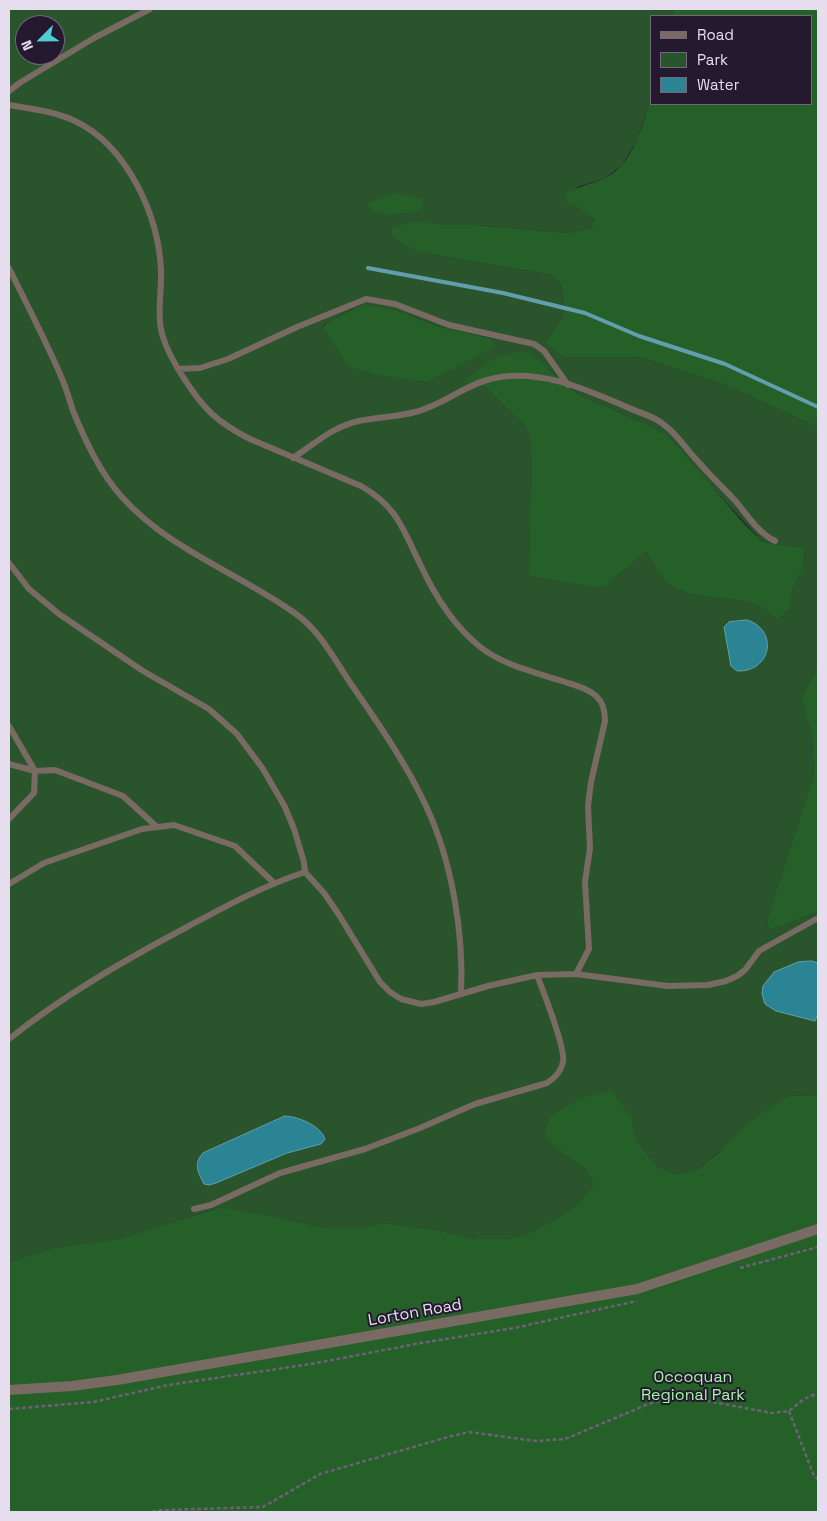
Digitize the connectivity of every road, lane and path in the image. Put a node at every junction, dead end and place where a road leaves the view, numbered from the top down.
1 (150, 9) edge
2 (9, 91) edge
3 (9, 105) edge
4 (9, 268) edge
5 (178, 369) junction
6 (568, 385) junction
7 (294, 458) junction
8 (775, 541) dead end
9 (9, 563) edge
10 (9, 726) edge
11 (9, 764) edge
12 (34, 771) junction
13 (9, 819) edge
14 (157, 827) junction
15 (305, 872) junction
16 (274, 883) junction
17 (9, 884) edge
18 (818, 918) edge
19 (576, 974) junction
20 (537, 975) junction
21 (461, 994) junction
22 (9, 1039) edge
23 (194, 1209) dead end
24 (818, 1229) edge
25 (9, 1390) edge
26 (818, 1393) edge
27 (789, 1411) junction
28 (818, 1479) edge
29 (152, 1512) edge

1 - 2 lane
3 - 5 lane
4 - 21 lane
5 - 6 lane
5 - 7 lane
6 - 7 lane
6 - 8 lane
7 - 19 lane
9 - 15 lane
10 - 12 lane
11 - 12 lane
12 - 13 lane
12 - 14 lane
14 - 16 lane
14 - 17 lane
15 - 16 lane
15 - 21 lane
16 - 22 lane
18 - 19 lane
19 - 20 lane
20 - 21 lane
20 - 23 lane
24 - 25 street, Lorton Road
26 - 27 path
27 - 28 path
27 - 29 path

